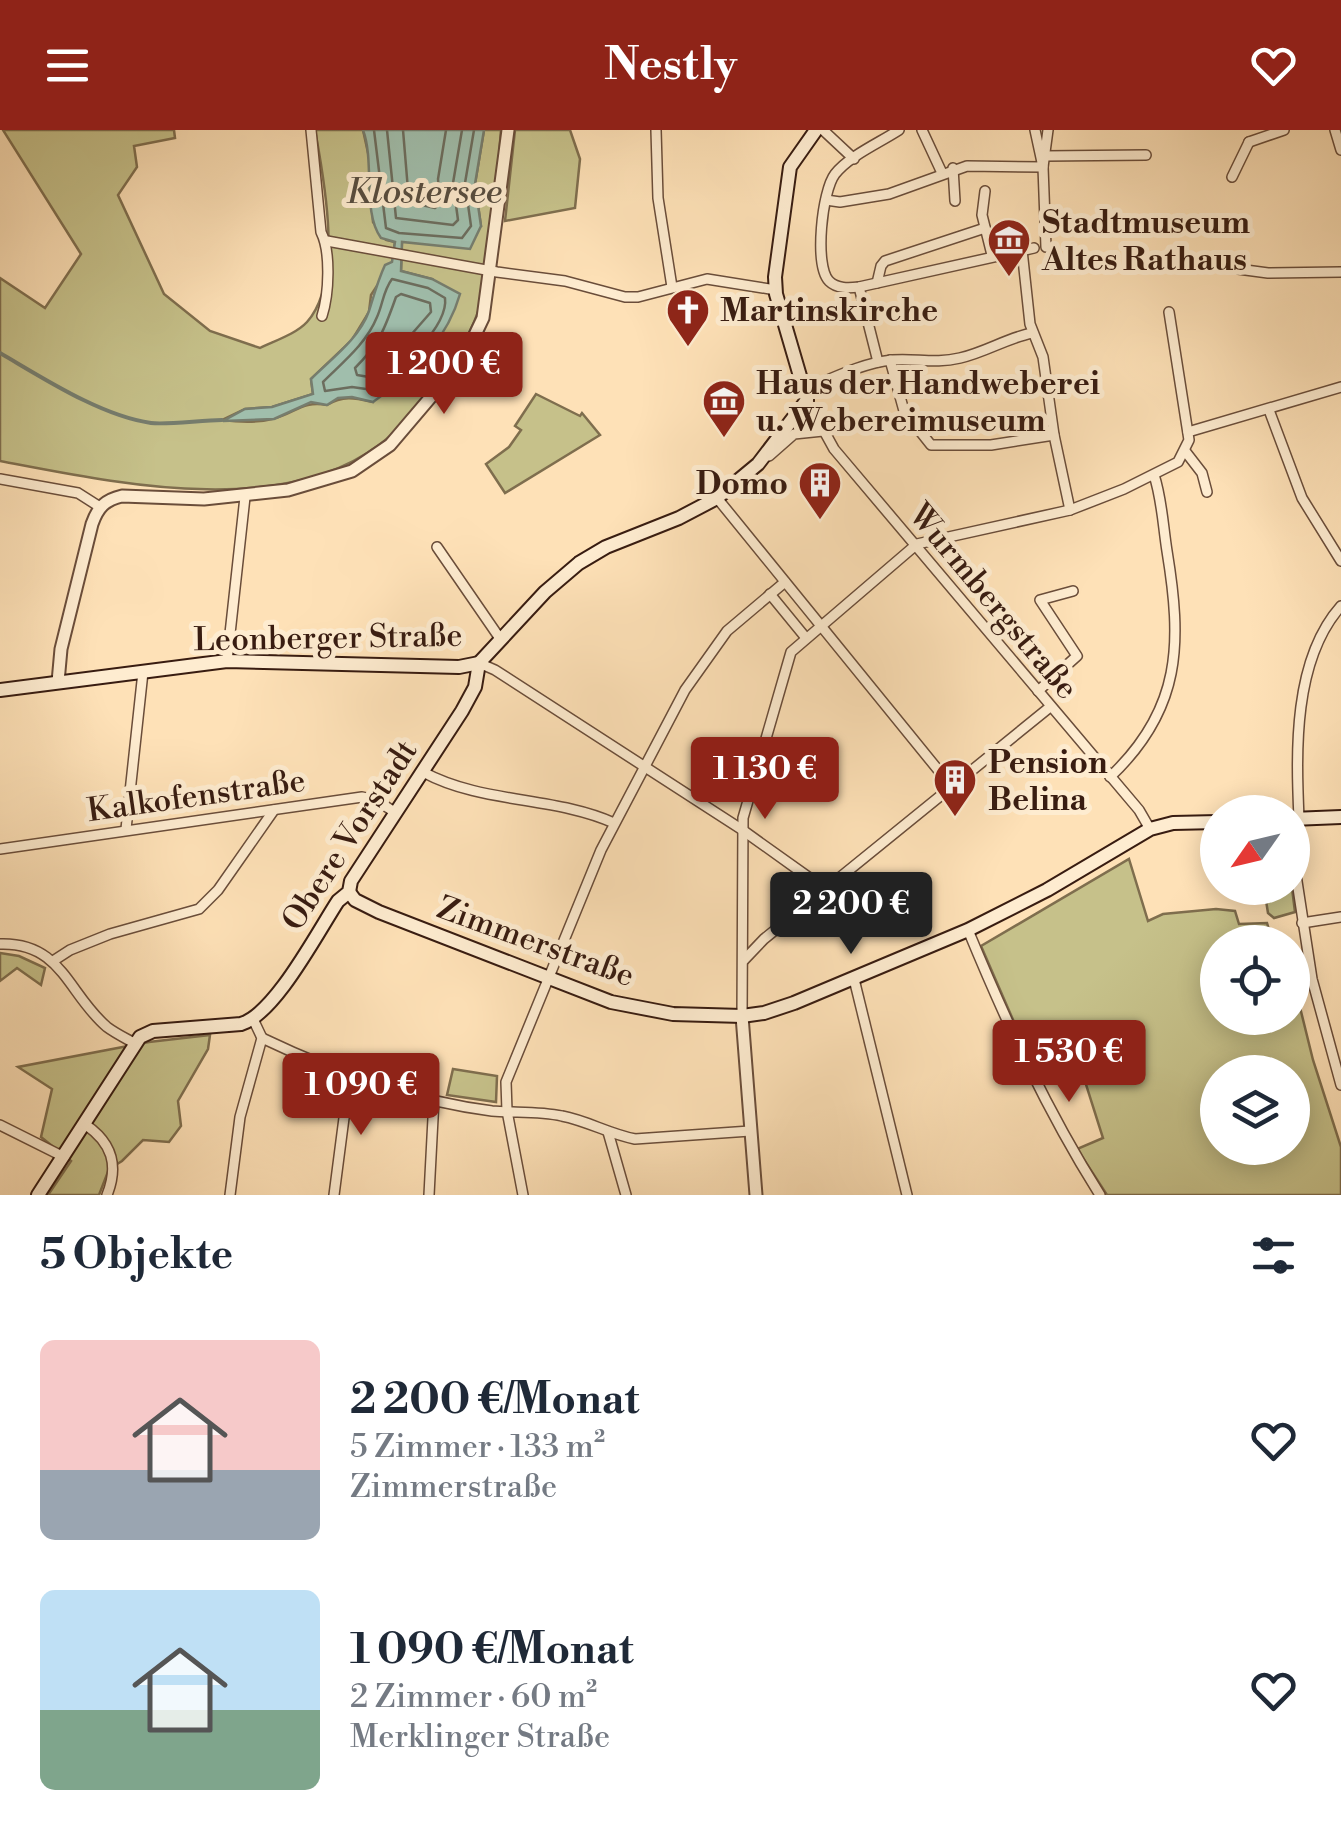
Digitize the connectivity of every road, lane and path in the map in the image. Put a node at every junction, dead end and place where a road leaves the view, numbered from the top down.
1 (311, 130) edge
2 (508, 130) edge
3 (656, 130) edge
4 (819, 130) edge
5 (899, 130) edge
6 (922, 130) edge
7 (1034, 130) edge
8 (1048, 130) edge
9 (1284, 130) edge
10 (1335, 130) edge
11 (1341, 150) edge
12 (1146, 155) dead end
13 (854, 160) junction
14 (1044, 162) junction
15 (953, 168) junction
16 (942, 173) junction
17 (1232, 177) dead end
18 (985, 190) dead end
19 (826, 200) junction
20 (955, 201) dead end
21 (985, 228) junction
22 (326, 241) junction
23 (1046, 247) dead end
24 (1034, 248) dead end
25 (1022, 250) junction
26 (992, 256) junction
27 (1238, 268) dead end
28 (491, 272) junction
29 (1341, 273) edge
30 (877, 283) junction
31 (672, 287) junction
32 (859, 287) junction
33 (776, 290) junction
34 (1170, 312) dead end
35 (322, 316) dead end
36 (1032, 332) junction
37 (890, 360) junction
38 (878, 362) junction
39 (1341, 387) edge
40 (806, 395) junction
41 (1268, 410) junction
42 (822, 431) junction
43 (1188, 432) junction
44 (1054, 435) junction
45 (1185, 451) junction
46 (758, 464) junction
47 (1154, 475) junction
48 (0, 479) edge
49 (1207, 492) dead end
50 (245, 497) junction
51 (717, 498) junction
52 (100, 506) junction
53 (1070, 510) junction
54 (917, 544) junction
55 (437, 548) dead end
56 (1341, 560) edge
57 (786, 582) junction
58 (1073, 591) dead end
59 (770, 594) junction
60 (1341, 606) edge
61 (822, 624) junction
62 (806, 638) junction
63 (501, 640) junction
64 (227, 660) junction
65 (479, 663) junction
66 (143, 672) junction
67 (58, 682) junction
68 (0, 690) edge
69 (1038, 691) junction
70 (1050, 707) junction
71 (642, 766) junction
72 (424, 772) junction
73 (1110, 777) junction
74 (952, 786) junction
75 (1297, 795) edge
76 (274, 810) junction
77 (396, 813) junction
78 (1341, 816) edge
79 (1310, 818) edge
80 (1200, 822) edge
81 (614, 823) junction
82 (126, 829) junction
83 (741, 829) junction
84 (1150, 829) junction
85 (0, 849) edge
86 (349, 892) junction
87 (821, 892) junction
88 (1300, 905) edge
89 (1341, 917) edge
90 (1302, 923) junction
91 (968, 930) junction
92 (0, 944) edge
93 (744, 960) junction
94 (53, 961) junction
95 (547, 978) junction
96 (854, 979) junction
97 (742, 1016) junction
98 (253, 1018) junction
99 (1341, 1029) edge
100 (1327, 1032) junction
101 (262, 1038) junction
102 (134, 1043) junction
103 (355, 1076) junction
104 (1341, 1084) edge
105 (434, 1099) junction
106 (507, 1111) junction
107 (0, 1125) edge
108 (86, 1125) junction
109 (750, 1131) junction
110 (608, 1132) junction
111 (64, 1158) junction
112 (38, 1195) edge
113 (107, 1195) edge
114 (230, 1195) edge
115 (334, 1195) edge
116 (429, 1195) edge
117 (523, 1195) edge
118 (626, 1195) edge
119 (756, 1195) edge
120 (907, 1195) edge
121 (1100, 1195) edge

1 - 22 street
2 - 28 street
3 - 31 street
4 - 13 street
4 - 33 main road
5 - 13 street
6 - 16 street
7 - 14 street
8 - 14 street
9 - 17 street
10 - 11 street
12 - 14 street
13 - 19 street
14 - 15 street
14 - 23 street
15 - 16 street
15 - 20 street
16 - 19 street
18 - 21 street
19 - 32 street
21 - 26 street
21 - 30 street
22 - 28 street
22 - 35 street
24 - 25 street
25 - 26 street
25 - 36 street
26 - 30 street
27 - 29 street
28 - 31 street
28 - 50 street
30 - 32 street
31 - 33 street
32 - 38 street
33 - 40 main road
34 - 43 street
36 - 37 street
36 - 44 street
37 - 38 street
37 - 44 street
38 - 40 street
39 - 41 street
40 - 42 street, Wurmbergstraße
40 - 46 main road, Obere Vorstadt
41 - 43 street
41 - 56 street
42 - 46 street
42 - 54 street, Wurmbergstraße
43 - 45 street
44 - 53 street
45 - 47 street
45 - 49 street
46 - 51 main road, Obere Vorstadt
47 - 53 street
47 - 73 street
48 - 52 street
50 - 52 street
50 - 64 street
51 - 57 street
51 - 63 main road, Obere Vorstadt
52 - 67 street
53 - 54 street
54 - 61 street
54 - 69 street, Wurmbergstraße
55 - 63 street
57 - 59 street
57 - 61 street
58 - 69 street
59 - 62 street
59 - 71 street
60 - 75 street
61 - 62 street
61 - 74 street
62 - 83 street
63 - 65 main road, Obere Vorstadt
64 - 65 main road, Leonberger Straße
64 - 66 main road, Leonberger Straße
65 - 71 street
65 - 72 main road, Obere Vorstadt
66 - 67 main road, Leonberger Straße
66 - 82 street
67 - 68 main road, Leonberger Straße
69 - 70 street, Wurmbergstraße
70 - 73 street, Wurmbergstraße
70 - 74 street
71 - 81 street
71 - 83 street
72 - 77 main road, Obere Vorstadt
72 - 81 street
73 - 84 street, Wurmbergstraße
74 - 87 street
76 - 77 street, Kalkofenstraße
76 - 82 street, Kalkofenstraße
76 - 94 street
77 - 86 main road, Obere Vorstadt
78 - 79 main road
80 - 84 main road
81 - 95 street
82 - 85 street, Kalkofenstraße
83 - 87 street
83 - 93 street
84 - 91 main road, Zimmerstraße
86 - 95 main road, Zimmerstraße
86 - 98 main road, Obere Vorstadt
87 - 93 street
88 - 90 street
89 - 90 street
90 - 100 street
91 - 96 main road, Zimmerstraße
91 - 121 street
92 - 94 street
93 - 97 street
94 - 102 street
95 - 97 main road, Zimmerstraße
95 - 106 street
96 - 97 main road, Zimmerstraße
96 - 120 street
97 - 109 street
98 - 101 street
98 - 102 main road
99 - 100 street
100 - 104 street
101 - 103 street
101 - 114 street
102 - 108 main road
103 - 105 street
103 - 115 street
105 - 106 street
105 - 116 street
106 - 110 street
106 - 117 street
107 - 111 street
108 - 111 main road
108 - 113 street
109 - 110 street
109 - 119 street
110 - 118 street
111 - 112 main road

